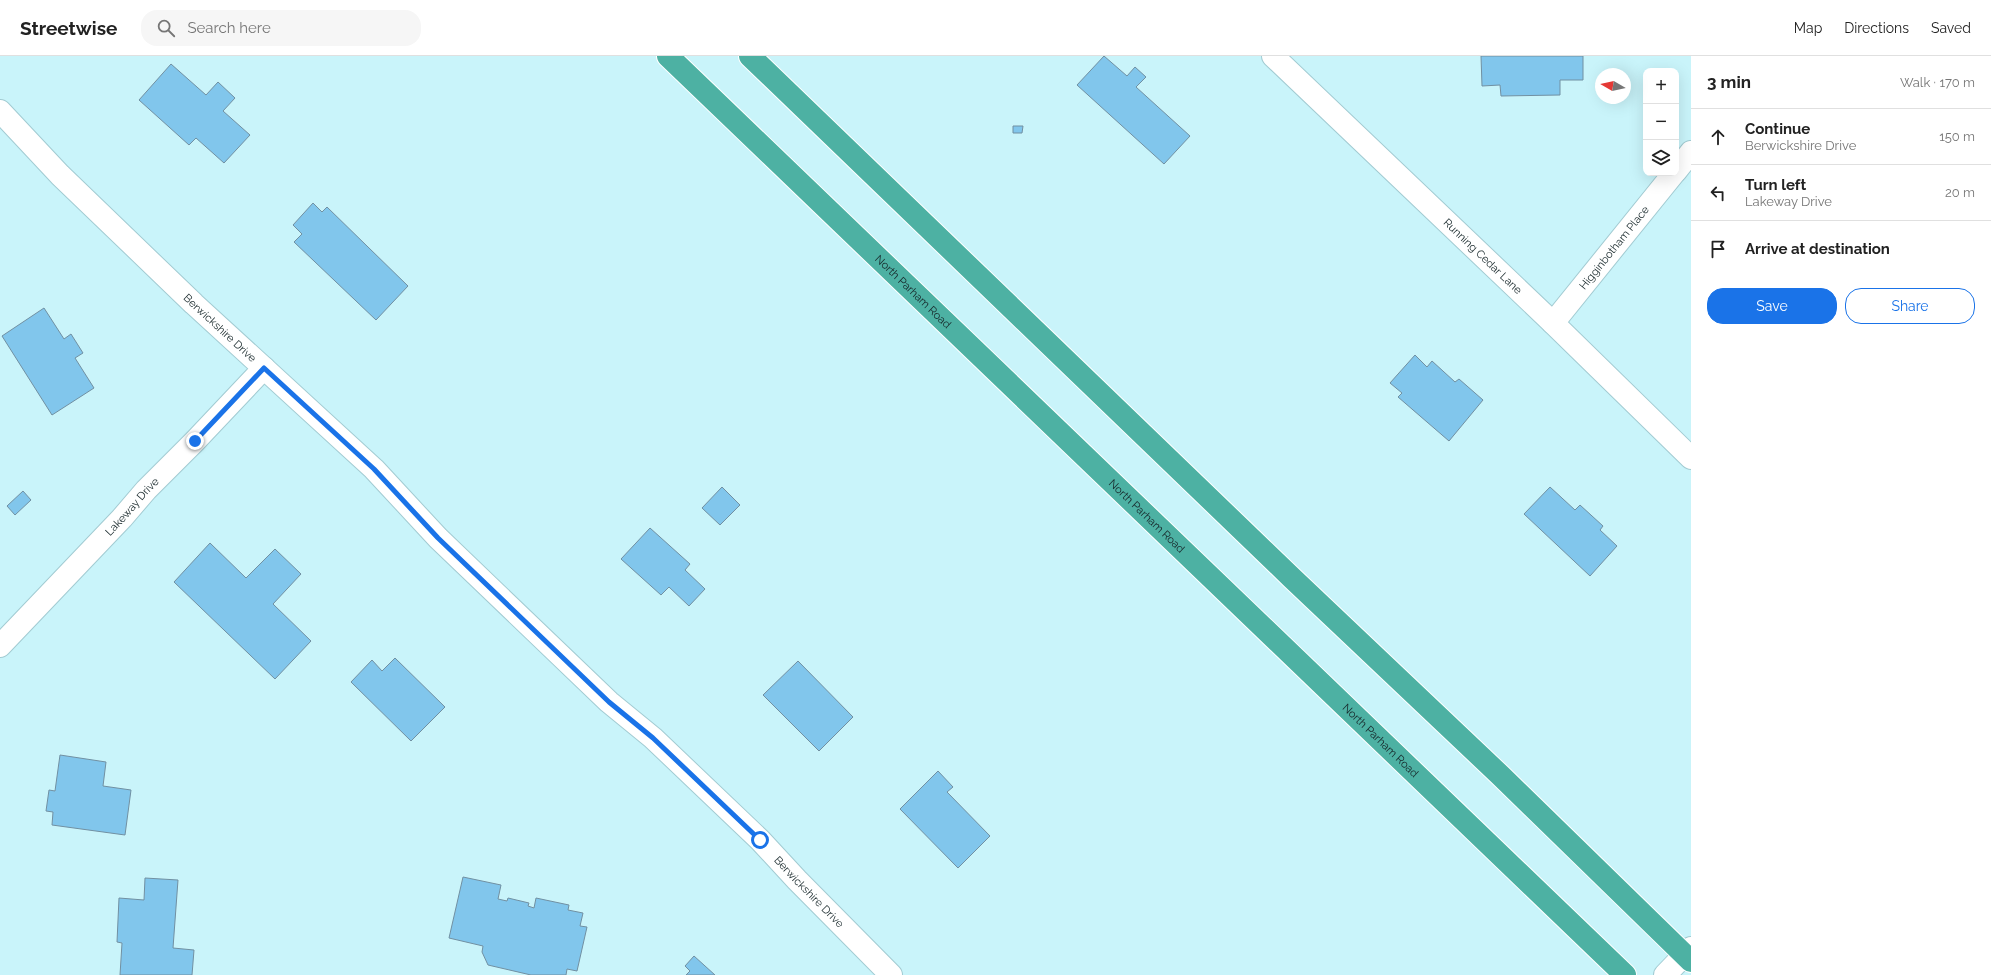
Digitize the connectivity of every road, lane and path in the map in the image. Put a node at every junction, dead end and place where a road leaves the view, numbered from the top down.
1 (668, 56) edge
2 (750, 56) edge
3 (1273, 56) edge
4 (0, 112) edge
5 (1691, 152) edge
6 (1679, 167) edge
7 (1672, 176) edge
8 (1553, 323) junction
9 (264, 368) junction
10 (1691, 458) edge
11 (0, 646) edge
12 (1689, 954) edge
13 (891, 975) edge
14 (1625, 975) edge
15 (1665, 975) edge

1 - 14 highway, North Parham Road
2 - 12 highway
3 - 8 street, Running Cedar Lane
4 - 9 street, Berwickshire Drive
5 - 6 street, Higginbotham Place
7 - 8 street, Higginbotham Place
8 - 10 street, Running Cedar Lane
9 - 11 street, Lakeway Drive
9 - 13 street, Berwickshire Drive
12 - 15 street

